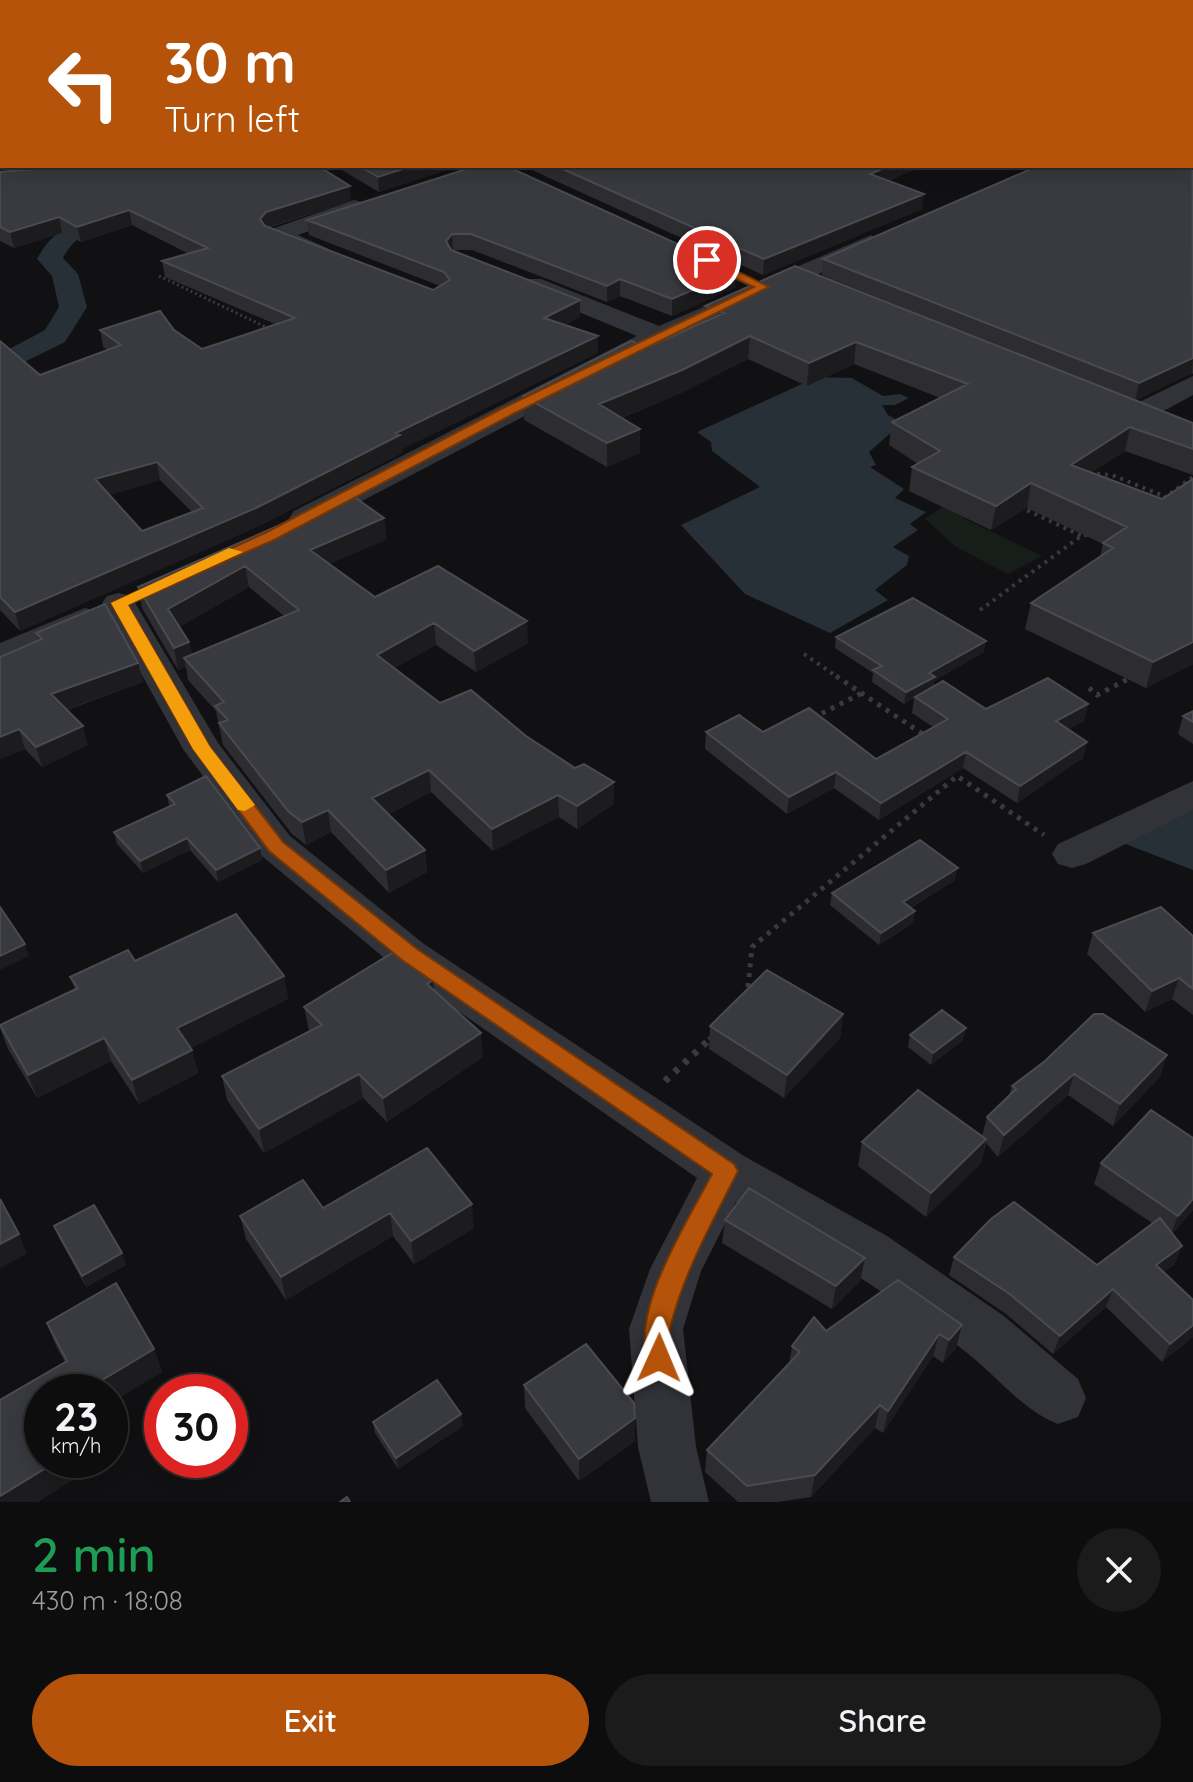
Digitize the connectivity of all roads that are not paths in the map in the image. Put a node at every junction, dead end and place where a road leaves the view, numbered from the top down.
1 (347, 187) edge
2 (900, 230) edge
3 (341, 260) edge
4 (735, 273) edge
5 (507, 274) edge
6 (793, 275) junction
7 (763, 287) junction
8 (834, 291) edge
9 (659, 335) junction
10 (1193, 384) edge
11 (1111, 402) edge
12 (1139, 413) junction
13 (1166, 425) edge
14 (284, 529) edge
15 (0, 656) edge
16 (1193, 794) edge
17 (1072, 854) road end
18 (726, 1171) junction
19 (1058, 1398) dead end
20 (680, 1502) edge

1 - 3 street
2 - 6 street
4 - 7 street
5 - 9 street
6 - 7 street
6 - 8 street
7 - 9 street
9 - 14 street
10 - 12 street
11 - 12 street
12 - 13 street
15 - 18 street
16 - 17 street
18 - 19 street
18 - 20 street

